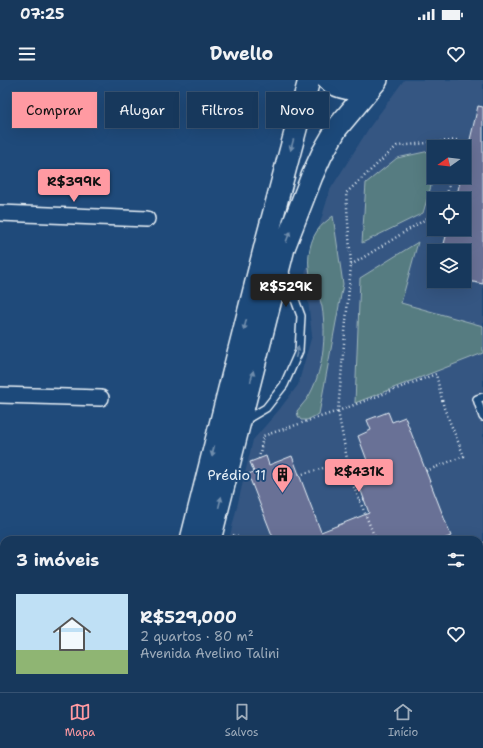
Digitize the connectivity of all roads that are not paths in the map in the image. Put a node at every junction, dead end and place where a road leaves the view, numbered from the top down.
1 (309, 80) edge
2 (328, 80) edge
3 (374, 85) edge
4 (0, 213) edge
5 (147, 219) dead end
6 (281, 261) junction
7 (0, 395) edge
8 (483, 397) edge
9 (101, 398) dead end
10 (483, 417) edge
11 (241, 423) junction
12 (192, 536) edge
13 (211, 536) edge

1 -> 12 main road
2 - 3 main road
6 -> 3 main road
4 - 5 street
11 -> 6 main road
11 -> 6 lane
7 - 9 street
8 - 10 lane
13 -> 11 main road

